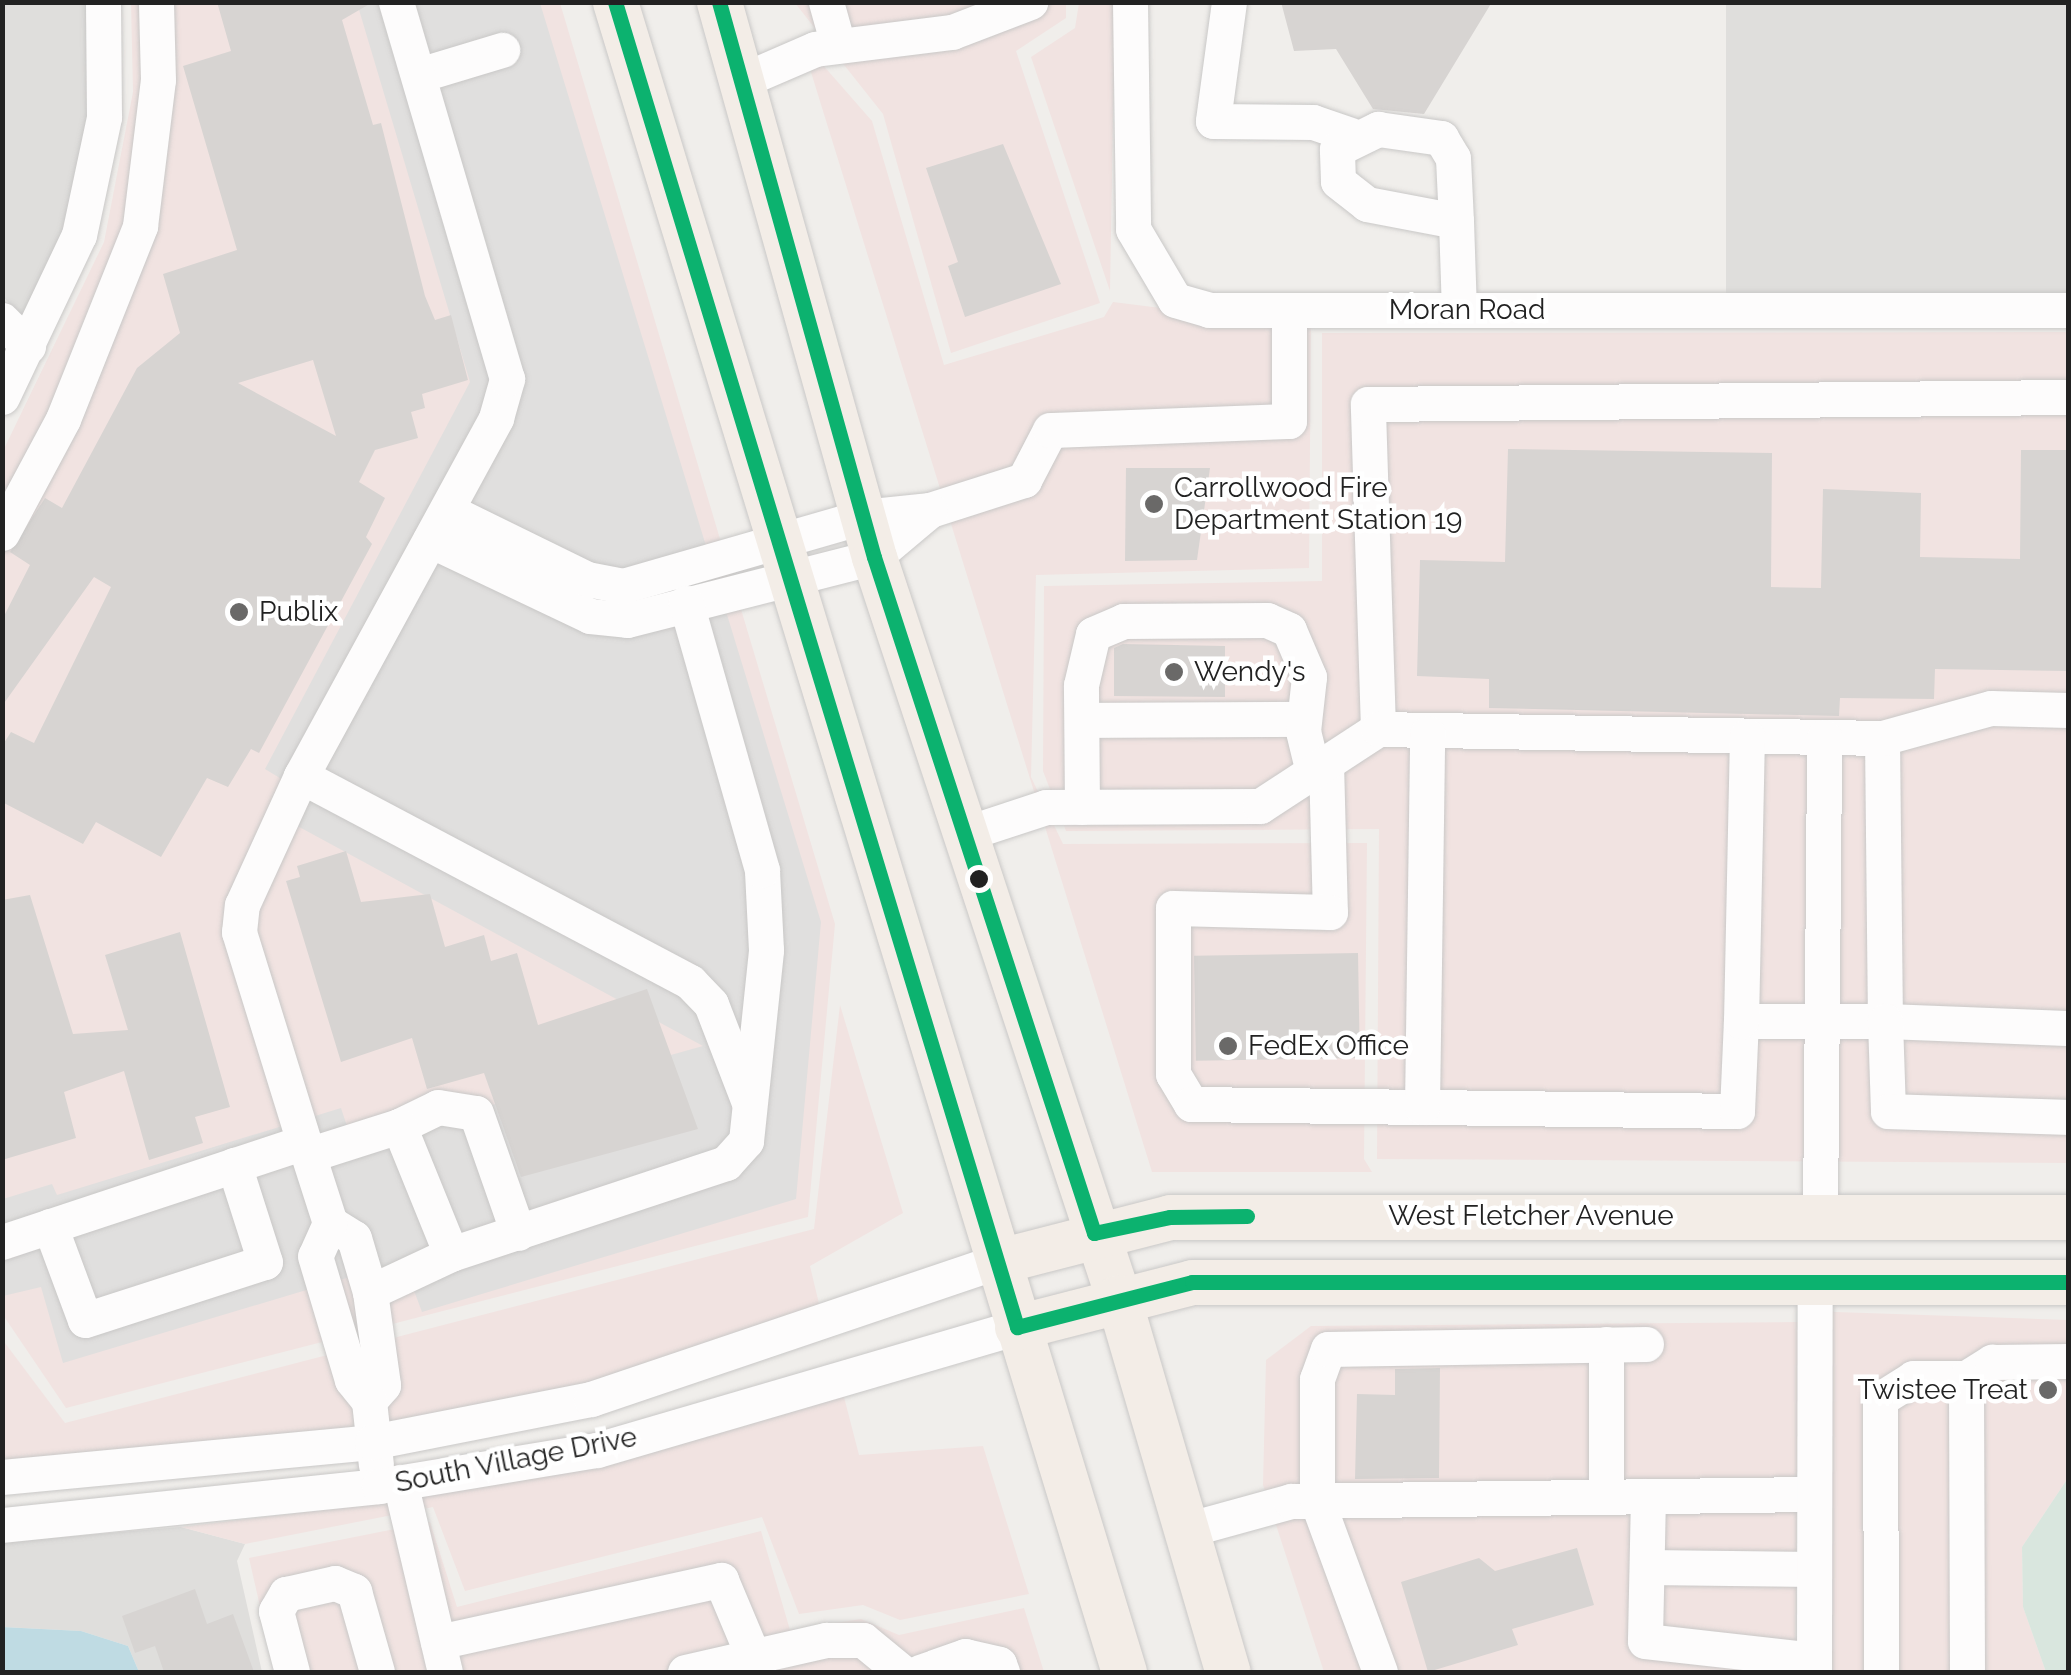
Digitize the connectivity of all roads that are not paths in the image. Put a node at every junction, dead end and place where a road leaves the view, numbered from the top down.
1 (103, 2) edge
2 (156, 2) edge
3 (396, 2) edge
4 (615, 2) edge
5 (719, 2) edge
6 (826, 2) edge
7 (1030, 2) edge
8 (1130, 2) edge
9 (1229, 2) edge
10 (838, 45) junction
11 (502, 50) dead end
12 (418, 75) junction
13 (741, 81) junction
14 (1351, 135) junction
15 (1456, 221) junction
16 (1289, 310) junction
17 (1459, 310) junction
18 (2068, 310) edge
19 (2, 320) edge
20 (28, 346) junction
21 (2, 396) edge
22 (2068, 397) edge
23 (439, 525) junction
24 (2, 533) edge
25 (868, 537) junction
26 (780, 561) junction
27 (686, 603) junction
28 (2068, 710) edge
29 (1304, 719) junction
30 (1087, 720) junction
31 (1378, 729) junction
32 (1427, 733) junction
33 (1748, 736) junction
34 (1824, 737) junction
35 (1882, 738) junction
36 (1319, 767) junction
37 (301, 776) junction
38 (1082, 806) junction
39 (964, 834) junction
40 (762, 986) junction
41 (711, 1004) junction
42 (1741, 1021) junction
43 (1885, 1021) junction
44 (1822, 1022) junction
45 (2068, 1028) edge
46 (750, 1104) junction
47 (1422, 1107) junction
48 (2068, 1117) edge
49 (399, 1126) junction
50 (306, 1149) junction
51 (234, 1166) junction
52 (1820, 1217) junction
53 (2068, 1217) edge
54 (330, 1223) junction
55 (50, 1226) junction
56 (518, 1233) junction
57 (1094, 1233) junction
58 (2, 1242) edge
59 (452, 1254) junction
60 (999, 1261) junction
61 (1815, 1280) junction
62 (2068, 1282) edge
63 (370, 1292) junction
64 (1118, 1297) junction
65 (1017, 1328) junction
66 (1606, 1344) junction
67 (1646, 1344) dead end
68 (2068, 1361) edge
69 (1966, 1378) junction
70 (369, 1401) junction
71 (372, 1442) junction
72 (2, 1478) edge
73 (390, 1484) junction
74 (1814, 1494) junction
75 (1648, 1496) junction
76 (1606, 1497) junction
77 (1318, 1501) junction
78 (2, 1525) edge
79 (1186, 1530) junction
80 (1647, 1567) junction
81 (1814, 1569) junction
82 (753, 1656) junction
83 (441, 1657) edge
84 (1814, 1666) edge
85 (292, 1672) edge
86 (377, 1672) edge
87 (685, 1672) edge
88 (902, 1672) edge
89 (920, 1672) edge
90 (1002, 1672) edge
91 (1124, 1672) edge
92 (1228, 1672) edge
93 (1380, 1672) edge
94 (1881, 1672) edge
95 (1968, 1672) edge

1 - 20 street
2 - 24 street
3 - 12 street
4 - 26 main road
5 - 13 main road
6 - 10 street
7 - 10 street
8 - 16 street, Moran Road
9 - 14 street
10 - 13 street
11 - 12 street
12 - 23 street
13 - 25 main road
14 - 15 street
14 - 15 street
15 - 17 street
16 - 17 street, Moran Road
16 - 25 street
17 - 18 street, Moran Road
19 - 20 street
20 - 21 street
22 - 31 street
23 - 26 street
23 - 27 street
23 - 37 street
25 - 26 street
25 - 39 main road
26 - 27 street
26 - 60 main road
27 - 40 street
28 - 35 street
29 - 30 street
29 - 30 street
29 - 36 street
30 - 38 street
31 - 32 street
31 - 36 street
32 - 33 street
32 - 47 street
33 - 34 street
33 - 42 street
34 - 35 street
34 - 44 street
35 - 43 street
36 - 38 street
36 - 47 street
37 - 41 street
37 - 50 street
38 - 39 street
39 - 57 main road
40 - 41 street
40 - 46 street
41 - 46 street
42 - 44 street
42 - 47 street
43 - 44 street
43 - 45 street
43 - 48 street
44 - 52 street
46 - 56 street
49 - 50 street
49 - 56 street
49 - 59 street
50 - 51 street
50 - 54 street
51 - 55 street
51 - 55 street
52 - 53 main road, West Fletcher Avenue
52 - 57 main road, West Fletcher Avenue
54 - 63 street
54 - 70 street
55 - 58 street
56 - 59 street
57 - 60 main road, West Fletcher Avenue
57 - 64 main road
59 - 63 street
60 - 65 main road
60 - 71 street, South Village Drive
61 - 62 main road
61 - 64 main road
61 - 74 street
63 - 70 street
64 - 65 main road
64 - 79 main road
65 - 73 street, South Village Drive
65 - 91 main road
66 - 67 street
66 - 76 street
66 - 77 street
68 - 69 street
69 - 94 street
69 - 95 street
70 - 71 street
71 - 72 street, South Village Drive
71 - 73 street
73 - 78 street, South Village Drive
73 - 83 street
74 - 75 street
74 - 81 street
75 - 76 street
75 - 80 street
76 - 77 street
77 - 79 street
77 - 93 street
79 - 92 main road
80 - 81 street
80 - 84 street
81 - 84 street
82 - 83 street
82 - 87 street
82 - 88 street
85 - 86 street
89 - 90 street

